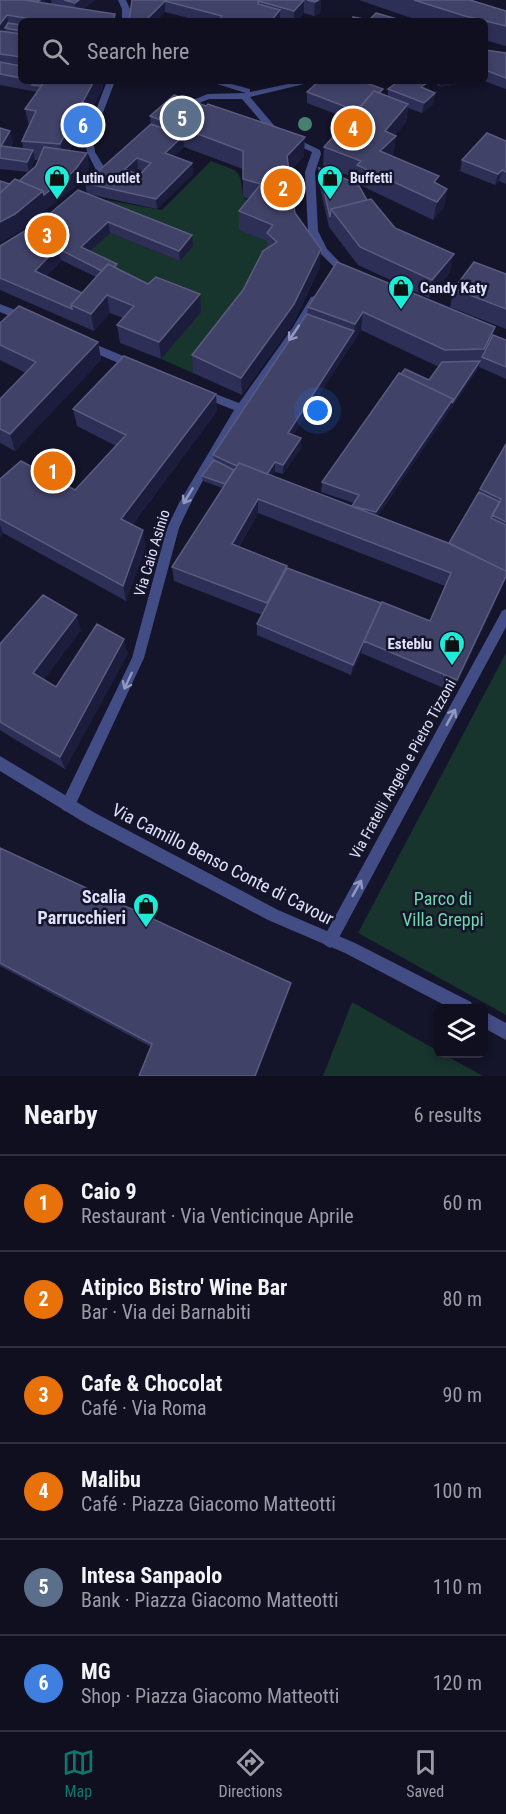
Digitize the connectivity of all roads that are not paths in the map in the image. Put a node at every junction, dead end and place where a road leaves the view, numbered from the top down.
1 (122, 0) edge
2 (126, 18) edge
3 (110, 84) edge
4 (222, 84) edge
5 (299, 84) edge
6 (255, 93) junction
7 (244, 96) junction
8 (172, 112) edge
9 (115, 164) edge
10 (336, 266) junction
11 (354, 280) edge
12 (0, 308) edge
13 (32, 322) edge
14 (75, 340) edge
15 (143, 368) edge
16 (192, 389) edge
17 (241, 408) junction
18 (506, 615) edge
19 (0, 764) edge
20 (68, 805) junction
21 (330, 940) junction
22 (457, 1004) edge
23 (488, 1022) edge
24 (506, 1032) edge

1 - 2 street
3 - 9 street
4 - 6 street
5 - 6 street
6 - 7 street
7 - 8 street
7 - 10 street
10 - 11 street
10 -> 17 street, Via Caio Asinio
12 - 13 street
14 - 15 street
16 - 17 street
17 -> 20 street, Via Caio Asinio
21 -> 18 street, Via Fratelli Angelo e Pietro Tizzoni
19 - 20 street, Via Camillo Benso Conte di Cavour
20 - 21 street, Via Camillo Benso Conte di Cavour
21 - 22 street, Via Camillo Benso Conte di Cavour
23 - 24 street

